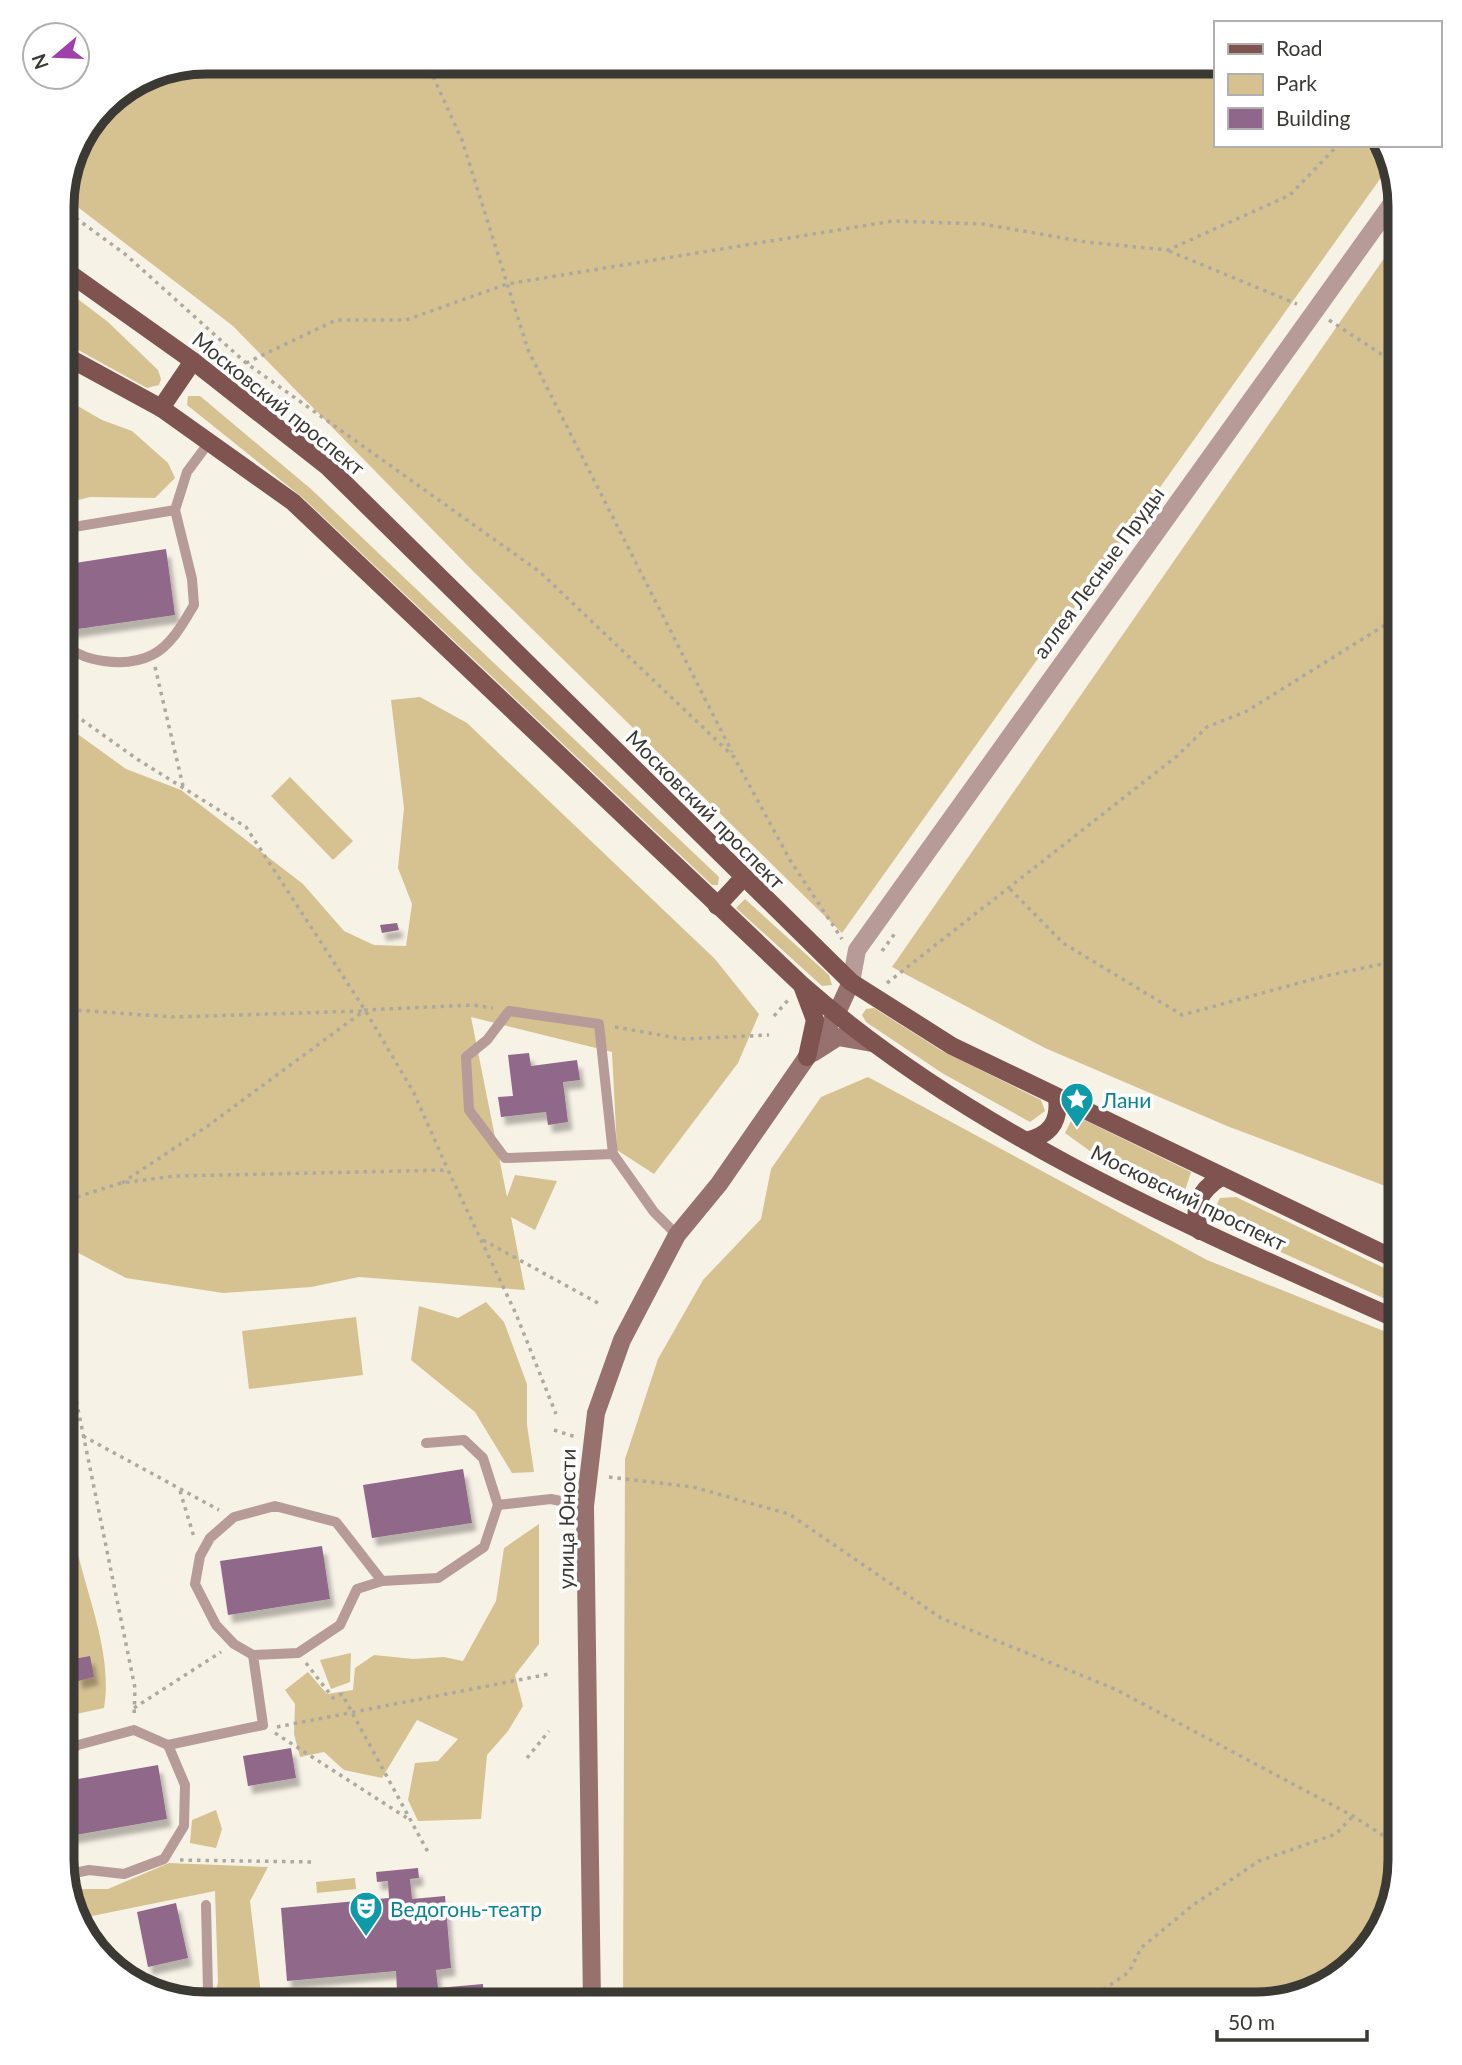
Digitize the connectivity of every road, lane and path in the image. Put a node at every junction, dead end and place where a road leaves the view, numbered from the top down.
1 (432, 74) edge
2 (1336, 147) edge
3 (1388, 209) edge
4 (74, 217) edge
5 (1168, 250) junction
6 (74, 277) edge
7 (507, 284) junction
8 (1314, 312) junction
9 (1388, 359) edge
10 (74, 361) edge
11 (193, 361) junction
12 (246, 363) junction
13 (160, 408) junction
14 (210, 441) junction
15 (175, 510) junction
16 (74, 526) edge
17 (1388, 623) edge
18 (74, 652) edge
19 (152, 655) junction
20 (74, 714) edge
21 (734, 757) junction
22 (183, 788) junction
23 (743, 878) junction
24 (1010, 889) junction
25 (717, 906) junction
26 (843, 940) dead end
27 (1388, 963) edge
28 (851, 982) junction
29 (887, 982) dead end
30 (802, 985) junction
31 (74, 1010) edge
32 (365, 1010) junction
33 (509, 1012) junction
34 (835, 1015) junction
35 (599, 1024) junction
36 (769, 1035) dead end
37 (873, 1043) junction
38 (807, 1057) junction
39 (1057, 1098) junction
40 (1026, 1141) junction
41 (613, 1154) junction
42 (449, 1170) junction
43 (1221, 1177) junction
44 (121, 1184) junction
45 (74, 1198) edge
46 (1199, 1231) junction
47 (677, 1235) junction
48 (481, 1239) junction
49 (1388, 1256) edge
50 (598, 1303) dead end
51 (1388, 1315) edge
52 (74, 1390) edge
53 (556, 1413) dead end
54 (83, 1436) junction
55 (426, 1443) dead end
56 (609, 1477) dead end
57 (179, 1490) junction
58 (498, 1505) junction
59 (585, 1506) junction
60 (234, 1517) junction
61 (200, 1556) junction
62 (382, 1581) junction
63 (234, 1644) junction
64 (298, 1653) junction
65 (253, 1655) junction
66 (549, 1674) dead end
67 (134, 1708) junction
68 (352, 1712) junction
69 (134, 1730) junction
70 (549, 1731) dead end
71 (168, 1745) junction
72 (74, 1748) edge
73 (527, 1758) dead end
74 (1353, 1816) junction
75 (411, 1821) junction
76 (1388, 1839) edge
77 (429, 1854) dead end
78 (164, 1859) junction
79 (313, 1863) dead end
80 (75, 1873) edge
81 (205, 1905) dead end
82 (208, 1991) edge
83 (592, 1991) edge
84 (1100, 1992) edge

1 - 7 path
2 - 5 path
3 - 8 street, аллея Лесные Пруды
4 - 12 path
5 - 7 path
5 - 8 path
6 - 11 main road, Московский проспект
7 - 12 path
7 - 21 path
8 - 9 path
8 - 28 street, аллея Лесные Пруды
10 - 13 main road, Московский проспект
11 - 13 main road
11 - 23 main road, Московский проспект
12 - 21 path
13 - 14 main road, Московский проспект
14 - 15 lane
14 - 25 main road, Московский проспект
15 - 16 lane
15 - 19 lane
17 - 24 path
18 - 19 lane
19 - 22 path
20 - 22 path
21 - 26 path
22 - 32 path
23 - 25 main road
23 - 28 main road, Московский проспект
24 - 27 path
24 - 29 path
25 - 30 main road, Московский проспект
28 - 34 street, улица Юности
28 - 39 main road, Московский проспект
30 - 34 main road, Московский проспект
30 - 38 main road
31 - 32 path
32 - 33 path
32 - 42 path
32 - 44 path
33 - 35 lane
33 - 41 lane
34 - 37 main road, Московский проспект
34 - 38 street, улица Юности
35 - 36 path
35 - 41 lane
37 - 38 street
37 - 40 main road, Московский проспект
38 - 47 street, улица Юности
39 - 40 main road
39 - 43 main road, Московский проспект
40 - 46 main road, Московский проспект
41 - 47 lane
42 - 44 path
42 - 48 path
43 - 46 main road
43 - 49 main road, Московский проспект
44 - 45 path
46 - 51 main road, Московский проспект
47 - 59 street, улица Юности
48 - 50 path
48 - 53 path
52 - 54 path
54 - 57 path
54 - 67 path
55 - 58 lane
56 - 74 path
57 - 60 path
57 - 61 path
58 - 59 lane
58 - 62 lane
59 - 83 street, улица Юности
60 - 61 lane
60 - 62 lane
61 - 63 lane
62 - 64 lane
63 - 65 lane
63 - 67 path
64 - 65 lane
64 - 68 path
65 - 71 lane
66 - 68 path
67 - 69 path
68 - 75 path
68 - 75 path
69 - 71 lane
69 - 72 lane
70 - 73 path
71 - 78 lane
74 - 76 path
74 - 84 path
75 - 77 path
78 - 79 path
78 - 80 lane
81 - 82 lane

